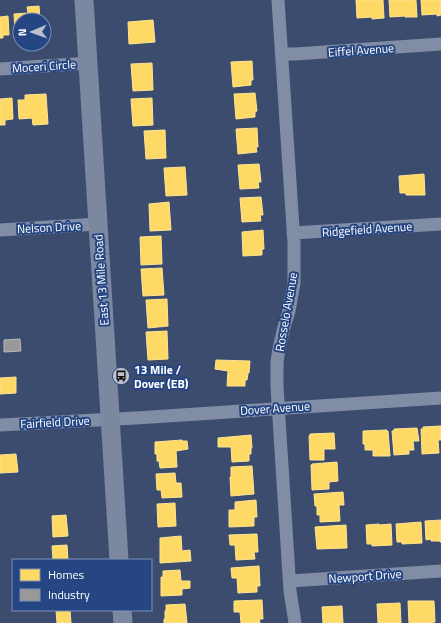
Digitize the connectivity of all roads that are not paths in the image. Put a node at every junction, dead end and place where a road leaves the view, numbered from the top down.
1 (84, 0) edge
2 (278, 0) edge
3 (441, 44) edge
4 (282, 54) junction
5 (89, 63) junction
6 (0, 69) edge
7 (98, 224) junction
8 (441, 224) edge
9 (0, 230) edge
10 (293, 233) junction
11 (441, 398) edge
12 (278, 408) junction
13 (110, 419) junction
14 (0, 425) edge
15 (119, 559) edge
16 (441, 571) edge
17 (290, 581) junction
18 (122, 611) edge
19 (123, 623) edge
20 (296, 623) edge

1 - 5 main road, East 13 Mile Road
2 - 4 street, Rosselo Avenue
3 - 4 street, Eiffel Avenue
4 - 10 street, Rosselo Avenue
5 - 6 street, Moceri Circle
5 - 7 main road, East 13 Mile Road
7 - 9 street, Nelson Drive
7 - 13 main road, East 13 Mile Road
8 - 10 street, Ridgefield Avenue
10 - 12 street, Rosselo Avenue
11 - 12 street, Dover Avenue
12 - 13 street, Dover Avenue
12 - 17 street, Rosselo Avenue
13 - 14 street, Fairfield Drive
13 - 15 main road, East 13 Mile Road
16 - 17 street, Newport Drive
17 - 20 street, Rosselo Avenue
18 - 19 main road

